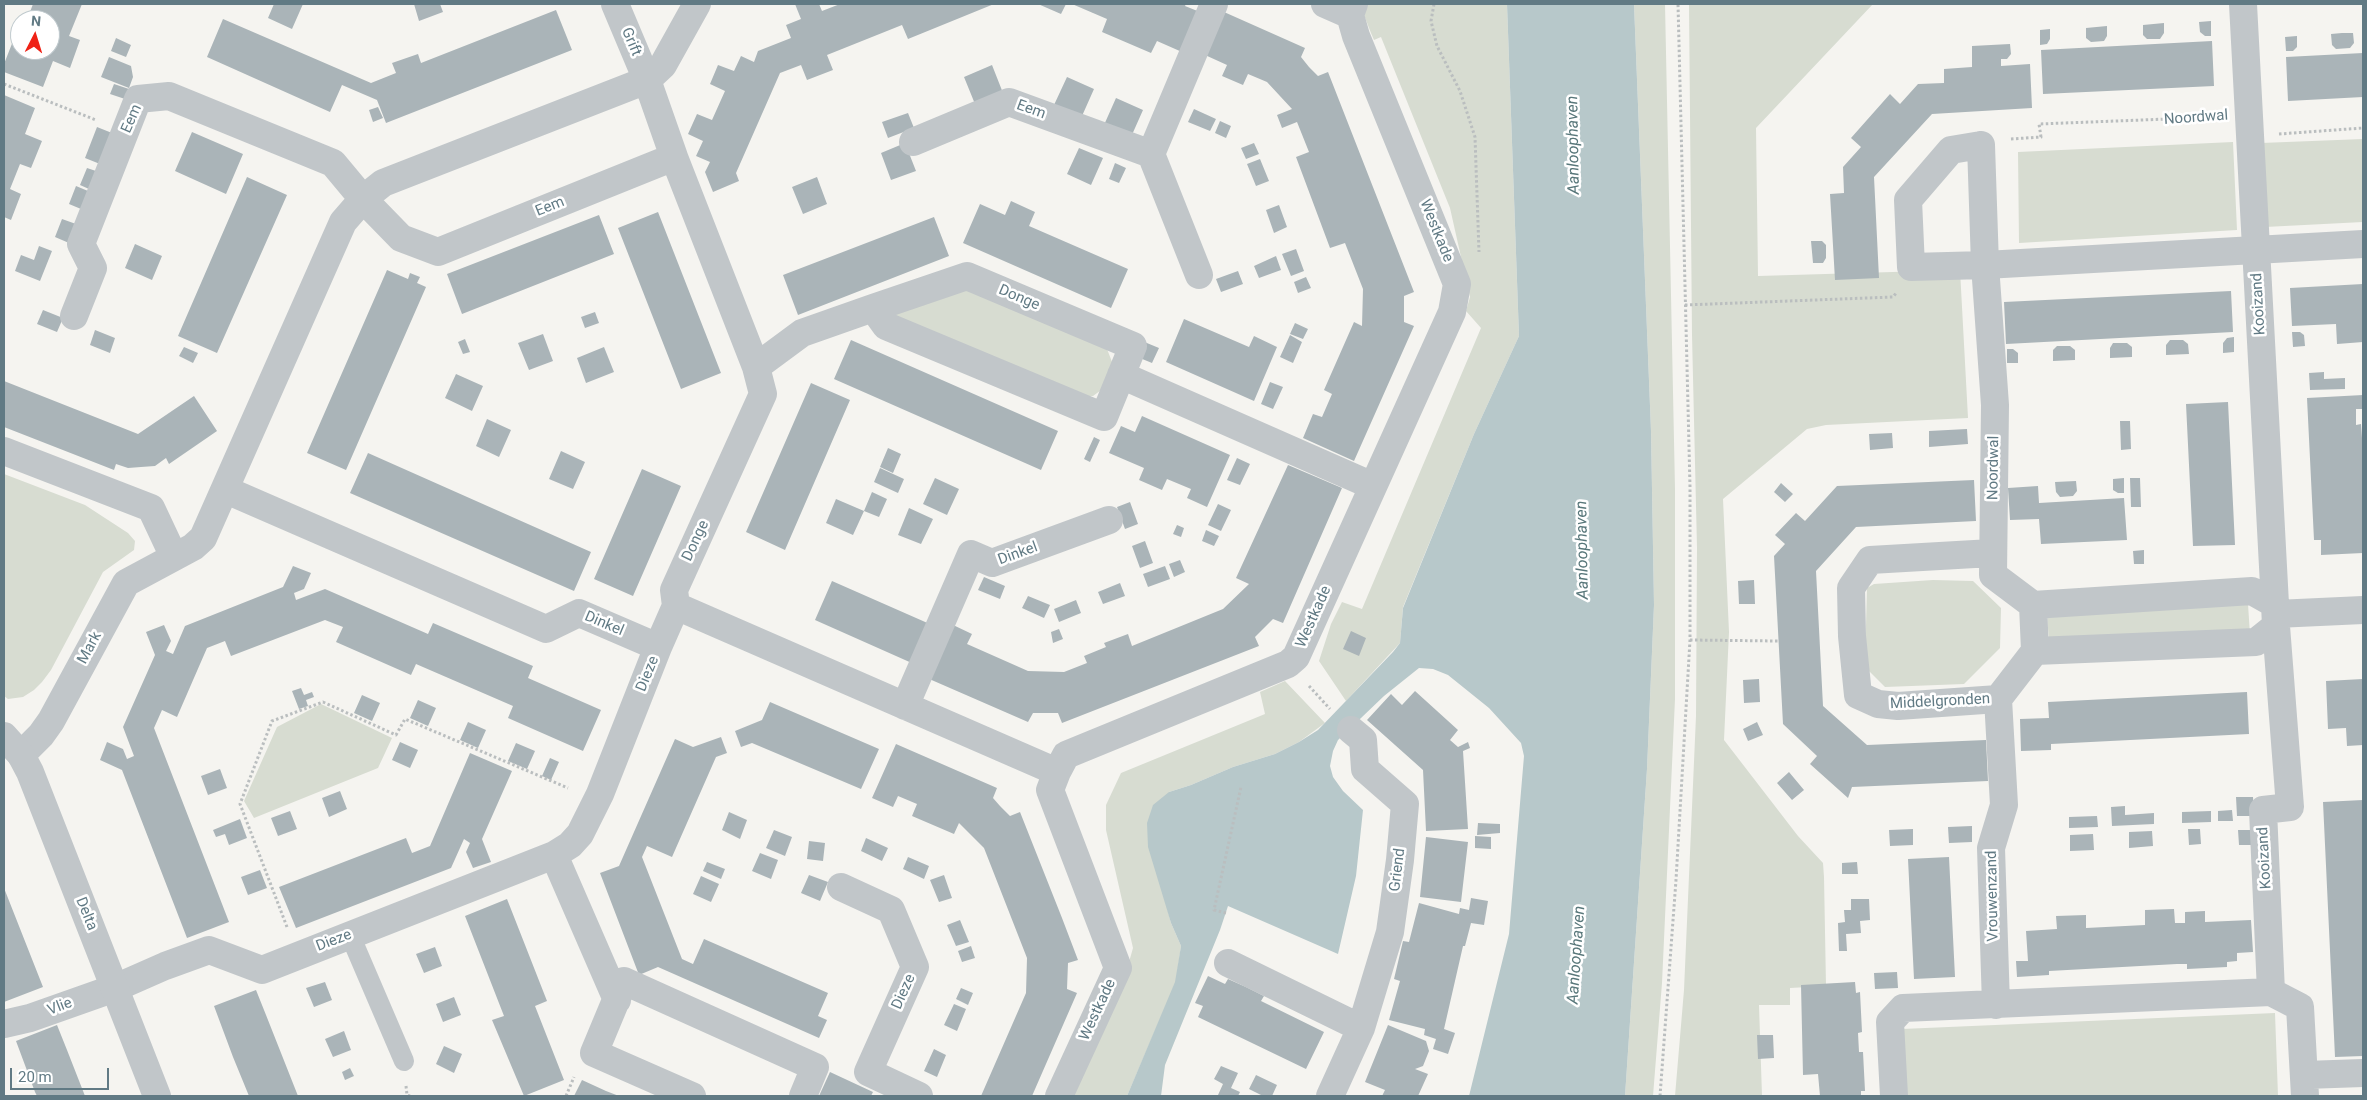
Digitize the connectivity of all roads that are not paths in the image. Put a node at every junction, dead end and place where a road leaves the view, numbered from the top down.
1 (615, 4) edge
2 (697, 4) edge
3 (1214, 4) edge
4 (1325, 4) edge
5 (2243, 4) edge
6 (1352, 9) edge
7 (647, 80) junction
8 (913, 142) dead end
9 (1151, 154) junction
10 (674, 157) junction
11 (363, 199) junction
12 (2363, 244) edge
13 (2256, 251) junction
14 (1985, 265) junction
15 (1199, 274) dead end
16 (874, 308) junction
17 (74, 316) dead end
18 (756, 367) junction
19 (1121, 375) junction
20 (4, 451) edge
21 (1373, 486) junction
22 (226, 490) junction
23 (1109, 520) dead end
24 (1992, 553) junction
25 (174, 557) junction
26 (2033, 605) junction
27 (676, 606) junction
28 (2363, 610) edge
29 (2275, 615) junction
30 (658, 647) junction
31 (2035, 651) junction
32 (1998, 699) junction
33 (905, 706) junction
34 (1352, 730) dead end
35 (9, 742) edge
36 (1057, 772) junction
37 (554, 855) junction
38 (841, 887) dead end
39 (350, 935) junction
40 (1228, 963) dead end
41 (115, 988) junction
42 (2272, 992) junction
43 (617, 1000) junction
44 (1996, 1006) junction
45 (4, 1024) edge
46 (1361, 1028) junction
47 (404, 1061) dead end
48 (2363, 1073) edge
49 (2305, 1086) edge
50 (157, 1096) edge
51 (692, 1096) edge
52 (803, 1096) edge
53 (919, 1096) edge
54 (1059, 1096) edge
55 (1330, 1096) edge
56 (1894, 1096) edge

1 - 7 street, Grift
2 - 7 street
3 - 9 street
4 - 6 street
5 - 13 street, Kooizand
6 - 21 street, Westkade
7 - 10 street
7 - 11 street
8 - 9 street, Eem
9 - 15 street
10 - 11 street, Eem
10 - 18 street, Donge
11 - 17 street, Eem
11 - 22 street
12 - 13 street
13 - 14 street
13 - 29 street, Kooizand
14 - 14 street, Noordwal
14 - 24 street, Noordwal
16 - 18 street, Donge
16 - 19 street, Donge
16 - 19 street, Donge
18 - 27 street, Donge
19 - 21 street
20 - 25 street
21 - 36 street, Westkade
22 - 25 street, Mark
22 - 30 street, Dinkel
23 - 33 street, Dinkel
24 - 26 street, Noordwal
24 - 32 street, Middelgronden
25 - 35 street, Mark
26 - 29 street
26 - 31 street
27 - 30 street
27 - 33 street
28 - 29 street
29 - 31 street
29 - 42 street, Kooizand
30 - 37 street, Dieze
31 - 32 street, Middelgronden
32 - 44 street, Vrouwenzand
33 - 36 street
34 - 46 street, Griend
35 - 41 street, Delta
36 - 54 street, Westkade
37 - 39 street, Dieze
37 - 43 street
38 - 53 street, Dieze
39 - 41 street, Dieze
39 - 47 lane
40 - 46 street
41 - 45 street, Vlie
41 - 50 street, Delta
42 - 44 street
42 - 49 street
43 - 51 street
43 - 52 street
44 - 56 street
46 - 55 street, Griend
48 - 49 street

